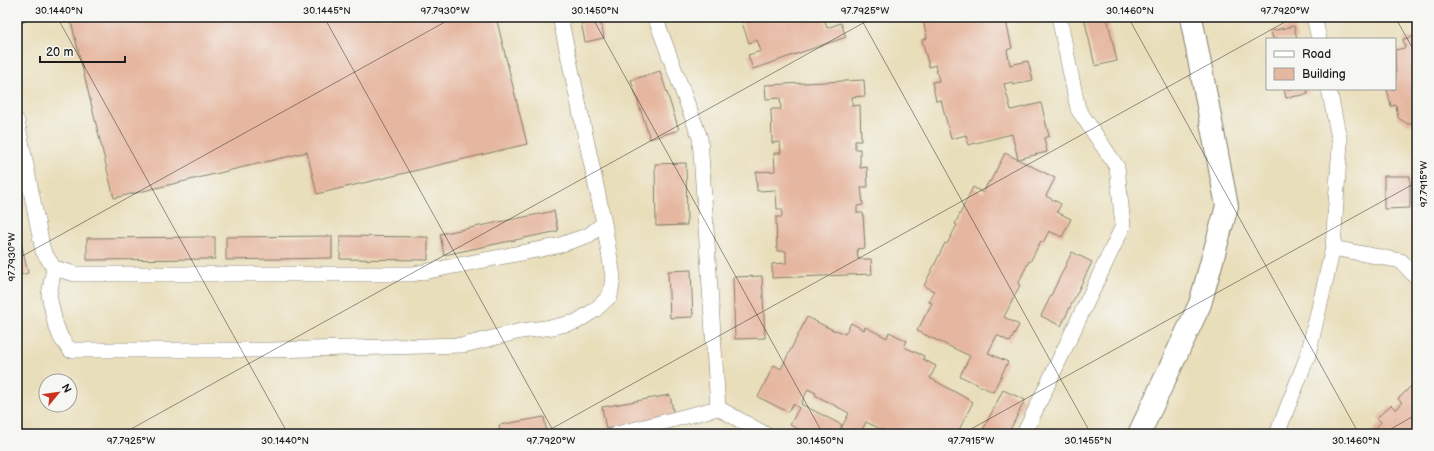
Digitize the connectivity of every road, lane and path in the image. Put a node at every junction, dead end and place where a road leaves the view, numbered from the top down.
1 (560, 17) edge
2 (655, 17) edge
3 (1059, 17) edge
4 (1191, 17) edge
5 (1314, 17) edge
6 (1319, 38) edge
7 (1329, 90) edge
8 (17, 122) edge
9 (604, 223) junction
10 (1333, 248) junction
11 (54, 268) junction
12 (1417, 278) edge
13 (718, 408) junction
14 (617, 434) edge
15 (765, 434) edge
16 (1024, 434) edge
17 (1139, 434) edge
18 (1276, 434) edge

1 - 9 lane
2 - 13 lane
3 - 16 lane
4 - 17 street
5 - 6 lane
7 - 10 lane
8 - 11 lane
9 - 11 lane
9 - 11 lane
10 - 12 lane
10 - 18 lane
13 - 14 lane
13 - 15 lane

